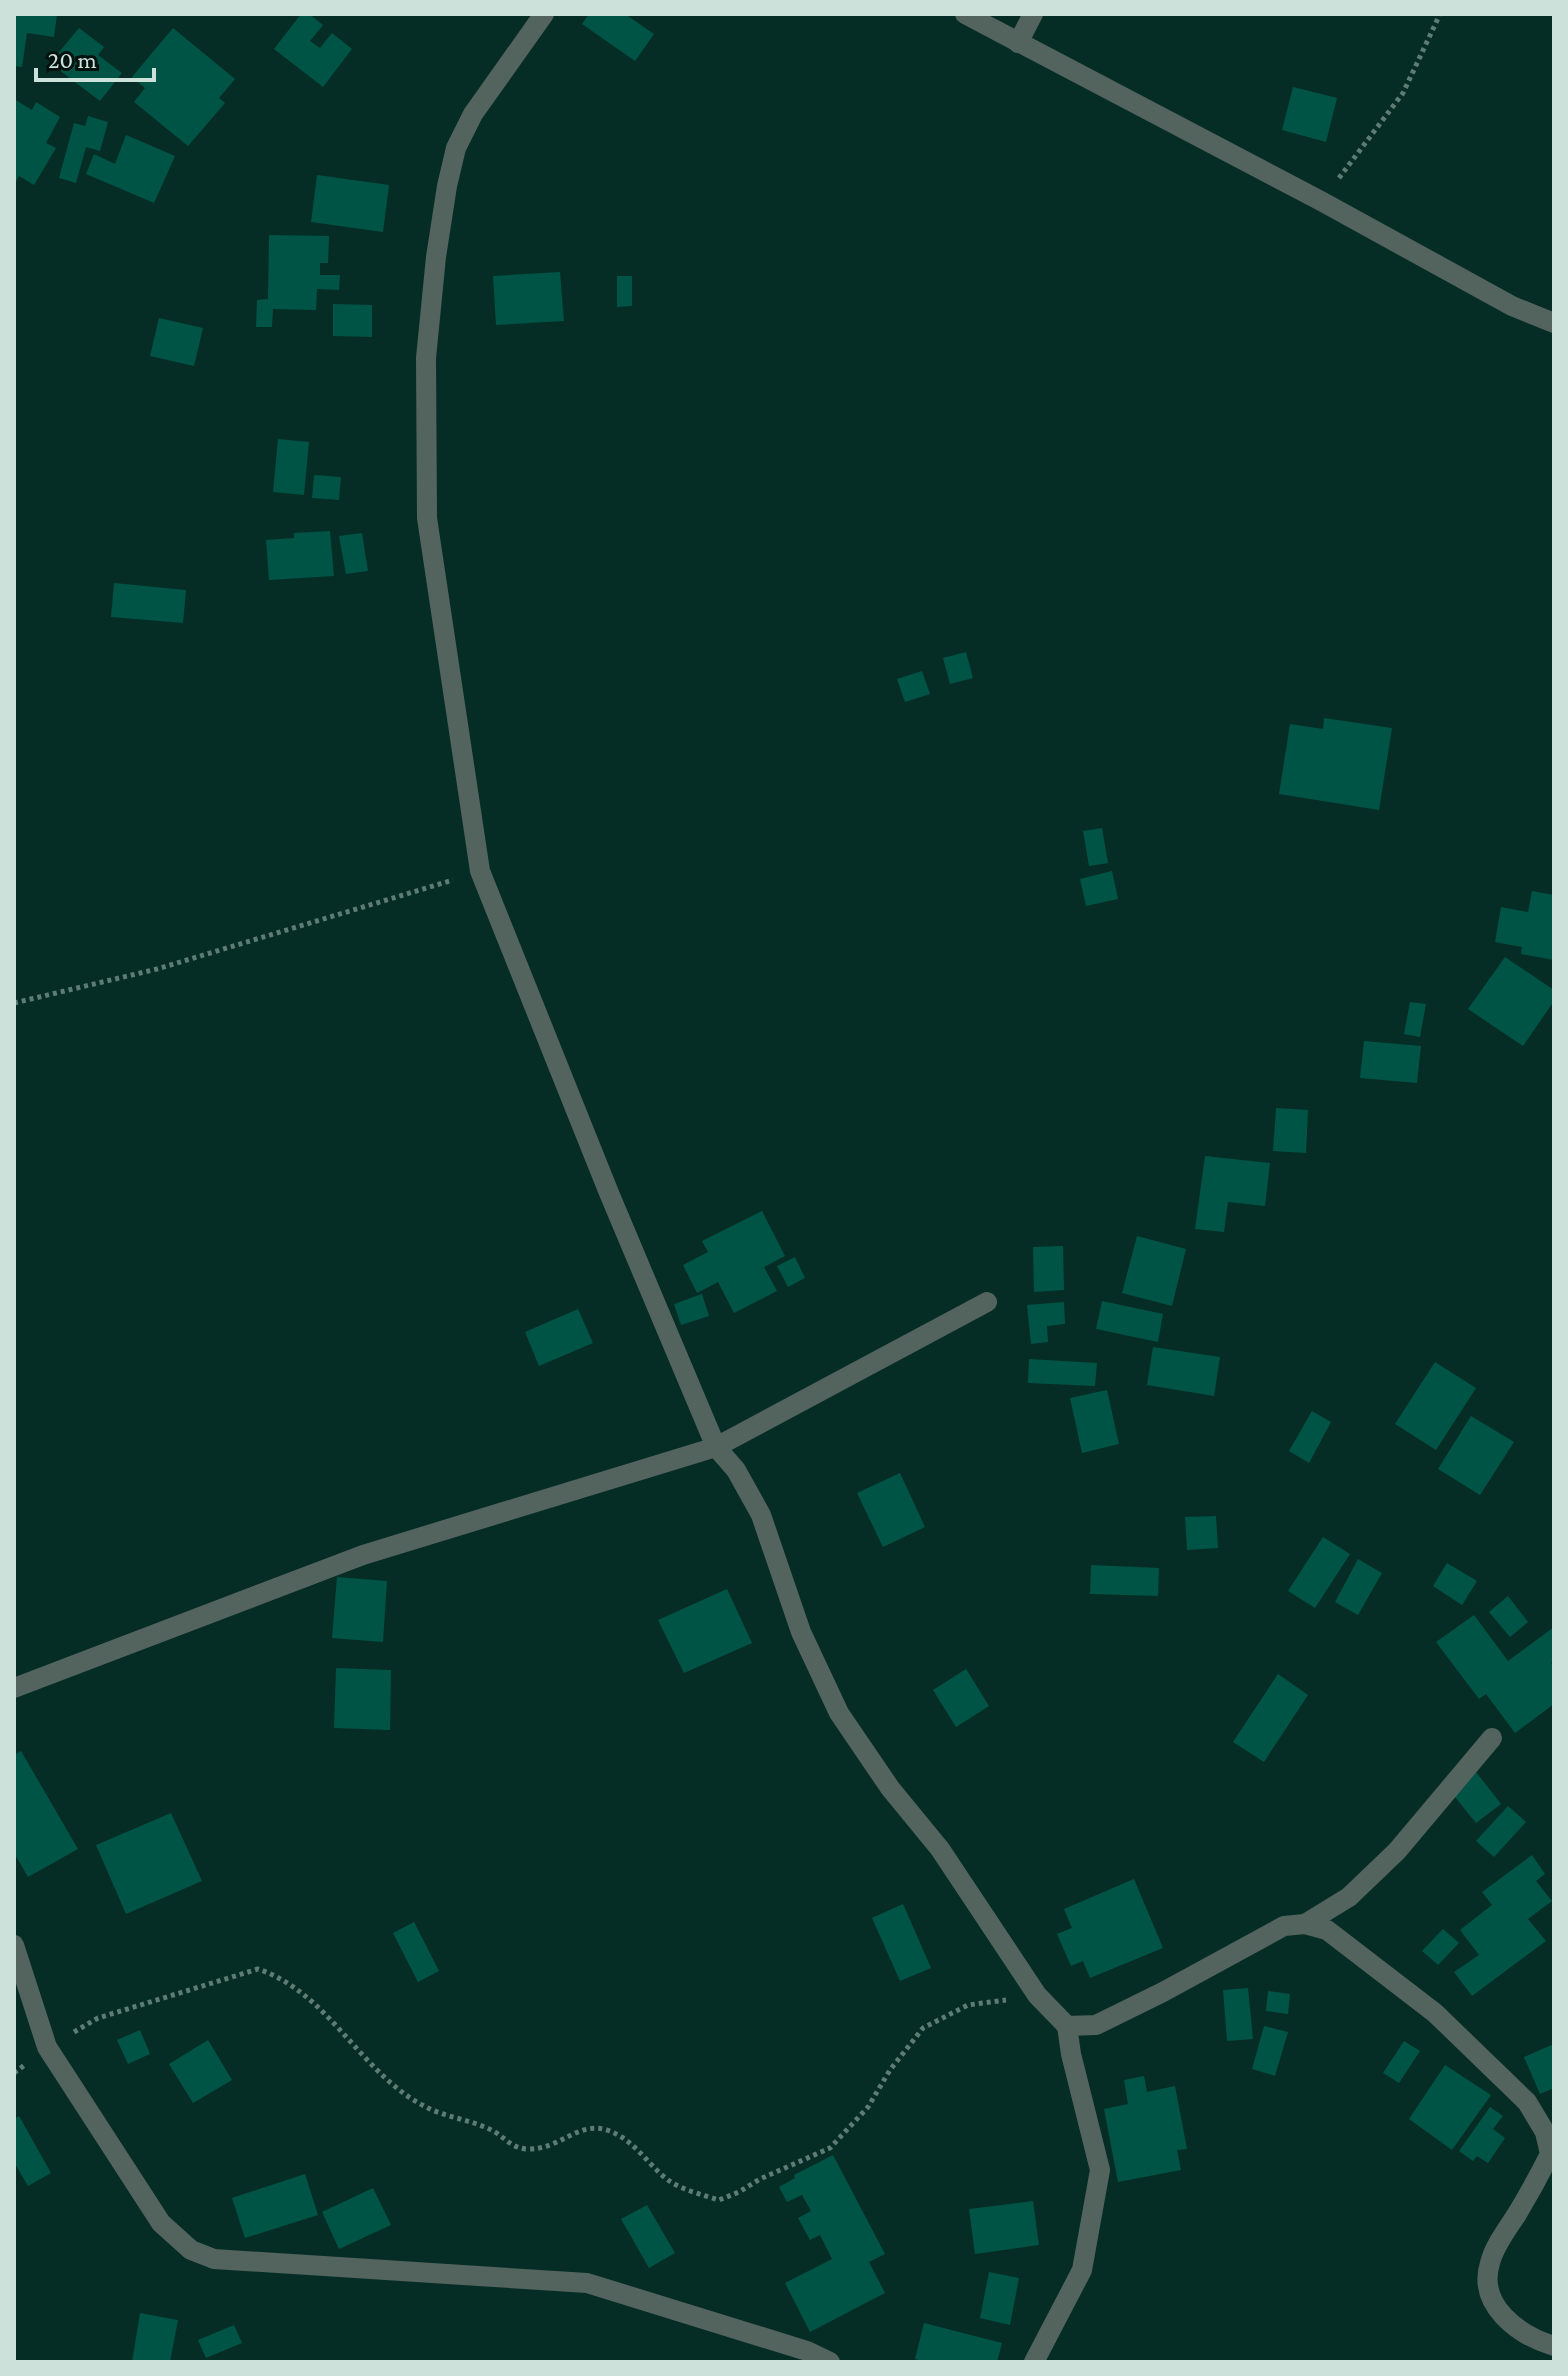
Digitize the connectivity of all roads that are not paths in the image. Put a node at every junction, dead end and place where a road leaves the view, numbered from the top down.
1 (544, 14) edge
2 (965, 14) edge
3 (1033, 14) edge
4 (1018, 43) junction
5 (1554, 323) edge
6 (987, 1302) dead end
7 (716, 1447) junction
8 (14, 1688) edge
9 (1492, 1738) dead end
10 (1305, 1924) junction
11 (14, 1945) edge
12 (1067, 2026) junction
13 (1554, 2346) edge
14 (830, 2362) edge
15 (1034, 2362) edge

1 - 7 street
2 - 4 street
3 - 4 street
4 - 5 street
6 - 7 street
7 - 8 street
7 - 12 street
9 - 10 street
10 - 12 street
10 - 13 street
11 - 14 street
12 - 15 street

